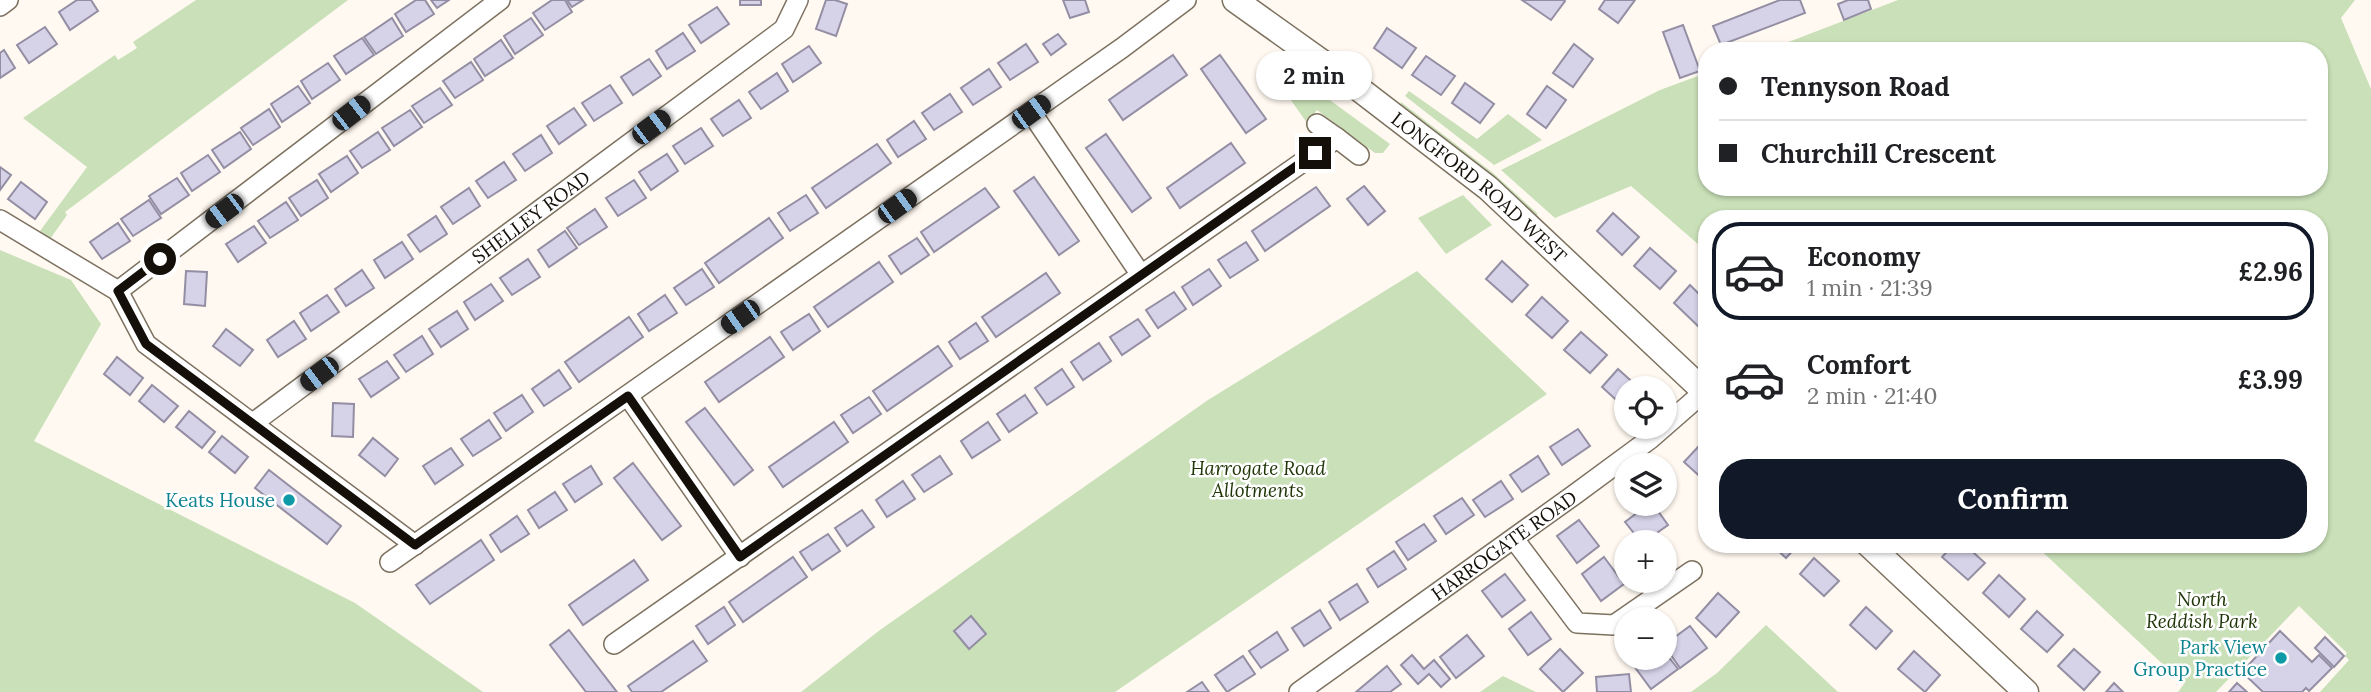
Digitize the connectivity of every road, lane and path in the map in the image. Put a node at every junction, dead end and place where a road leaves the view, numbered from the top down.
1 (8, 0) edge
2 (500, 0) edge
3 (798, 0) edge
4 (1186, 0) edge
5 (1235, 0) edge
6 (0, 6) edge
7 (1031, 112) junction
8 (1317, 124) dead end
9 (1336, 138) junction
10 (1359, 155) dead end
11 (0, 220) edge
12 (1141, 275) junction
13 (118, 291) junction
14 (1698, 385) edge
15 (628, 396) junction
16 (1698, 398) edge
17 (253, 423) junction
18 (1514, 539) junction
19 (415, 545) junction
20 (1878, 553) edge
21 (740, 557) junction
22 (390, 562) dead end
23 (1692, 571) dead end
24 (614, 644) dead end
25 (1298, 692) edge
26 (2026, 692) edge

1 - 6 street
2 - 13 street
3 - 17 street, SHELLEY ROAD
4 - 7 street
5 - 14 street, LONGFORD ROAD WEST
7 - 12 street
7 - 15 street
8 - 9 street
9 - 10 street
9 - 12 street
11 - 13 street
12 - 21 street
13 - 17 street
15 - 19 street
15 - 21 street
16 - 18 street, HARROGATE ROAD
17 - 19 street
18 - 23 street
18 - 25 street, HARROGATE ROAD
19 - 22 street
20 - 26 street
21 - 24 street

